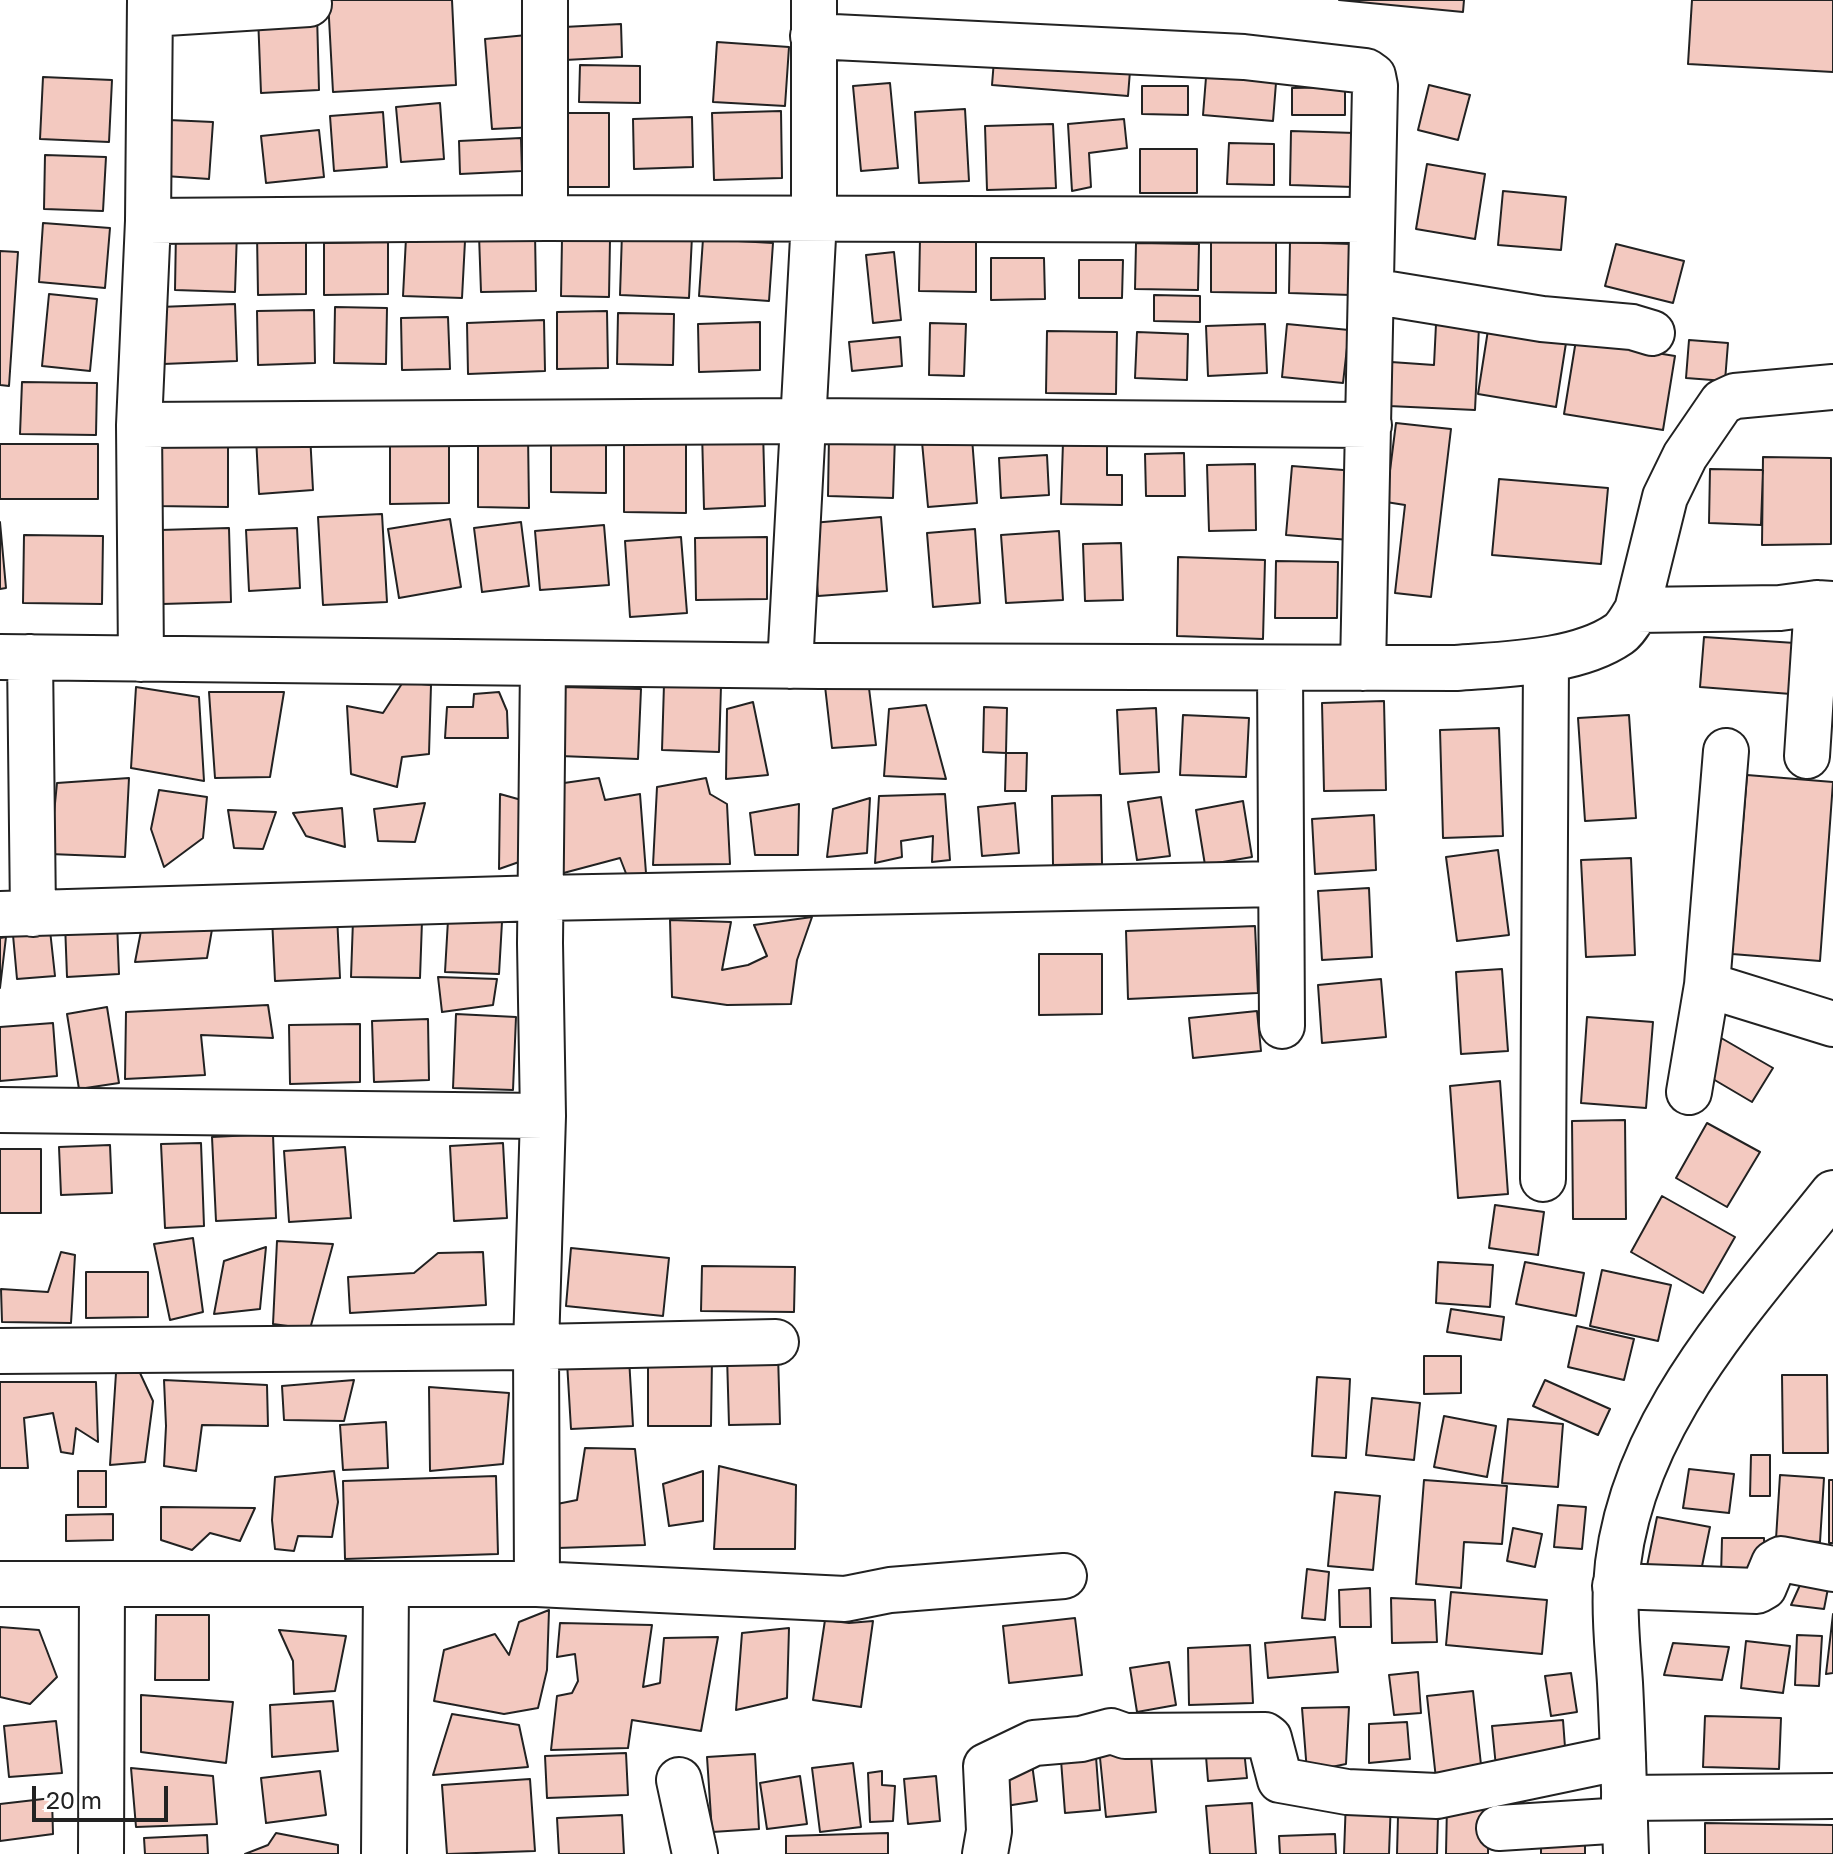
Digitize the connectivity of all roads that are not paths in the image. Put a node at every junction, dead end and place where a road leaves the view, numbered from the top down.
1 (545, 0) edge
2 (309, 4) dead end
3 (150, 7) edge
4 (814, 18) edge
5 (545, 218) junction
6 (814, 219) junction
7 (1372, 220) junction
8 (148, 221) junction
9 (1371, 291) junction
10 (1652, 333) dead end
11 (1833, 387) edge
12 (804, 421) junction
13 (139, 425) junction
14 (1369, 425) junction
15 (1825, 603) edge
16 (1637, 610) junction
17 (15, 657) edge
18 (141, 659) junction
19 (1546, 661) junction
20 (543, 663) junction
21 (790, 666) junction
22 (1280, 668) junction
23 (1363, 668) junction
24 (1726, 751) dead end
25 (1807, 756) dead end
26 (1280, 884) junction
27 (541, 898) junction
28 (17, 914) edge
29 (1707, 985) junction
30 (1833, 1024) edge
31 (1282, 1026) dead end
32 (1689, 1092) dead end
33 (0, 1110) edge
34 (543, 1116) junction
35 (1543, 1179) dead end
36 (1833, 1193) edge
37 (776, 1342) dead end
38 (536, 1347) junction
39 (0, 1351) edge
40 (1833, 1569) edge
41 (1064, 1576) dead end
42 (0, 1584) edge
43 (102, 1584) junction
44 (537, 1584) junction
45 (386, 1585) junction
46 (1615, 1586) junction
47 (679, 1780) dead end
48 (1833, 1796) edge
49 (1624, 1807) edge
50 (1499, 1828) dead end
51 (101, 1854) edge
52 (384, 1854) edge
53 (695, 1854) edge
54 (985, 1854) edge

1 - 5 street
2 - 3 street
3 - 8 street
4 - 6 street
4 - 7 street
5 - 6 street
5 - 8 street
6 - 7 street
6 - 12 street
7 - 9 street
8 - 13 street
9 - 10 street
9 - 14 street
11 - 16 street
12 - 13 street
12 - 14 street
12 - 21 street
13 - 18 street
14 - 23 street
15 - 16 street
15 - 25 street
16 - 19 street
17 - 18 street
17 - 28 street
18 - 20 street
19 - 23 street
19 - 35 street
20 - 21 street
20 - 27 street
21 - 22 street
22 - 23 street
22 - 26 street
24 - 29 street
26 - 27 street
26 - 31 street
27 - 28 street
27 - 34 street
29 - 30 street
29 - 32 street
33 - 34 street
34 - 38 street
36 - 46 street
37 - 38 street
38 - 39 street
38 - 44 street
40 - 46 street
41 - 44 street
42 - 43 street
43 - 45 street
43 - 51 street
44 - 45 street
45 - 52 street
46 - 49 street
47 - 53 street
48 - 49 street
49 - 50 street
49 - 54 street

